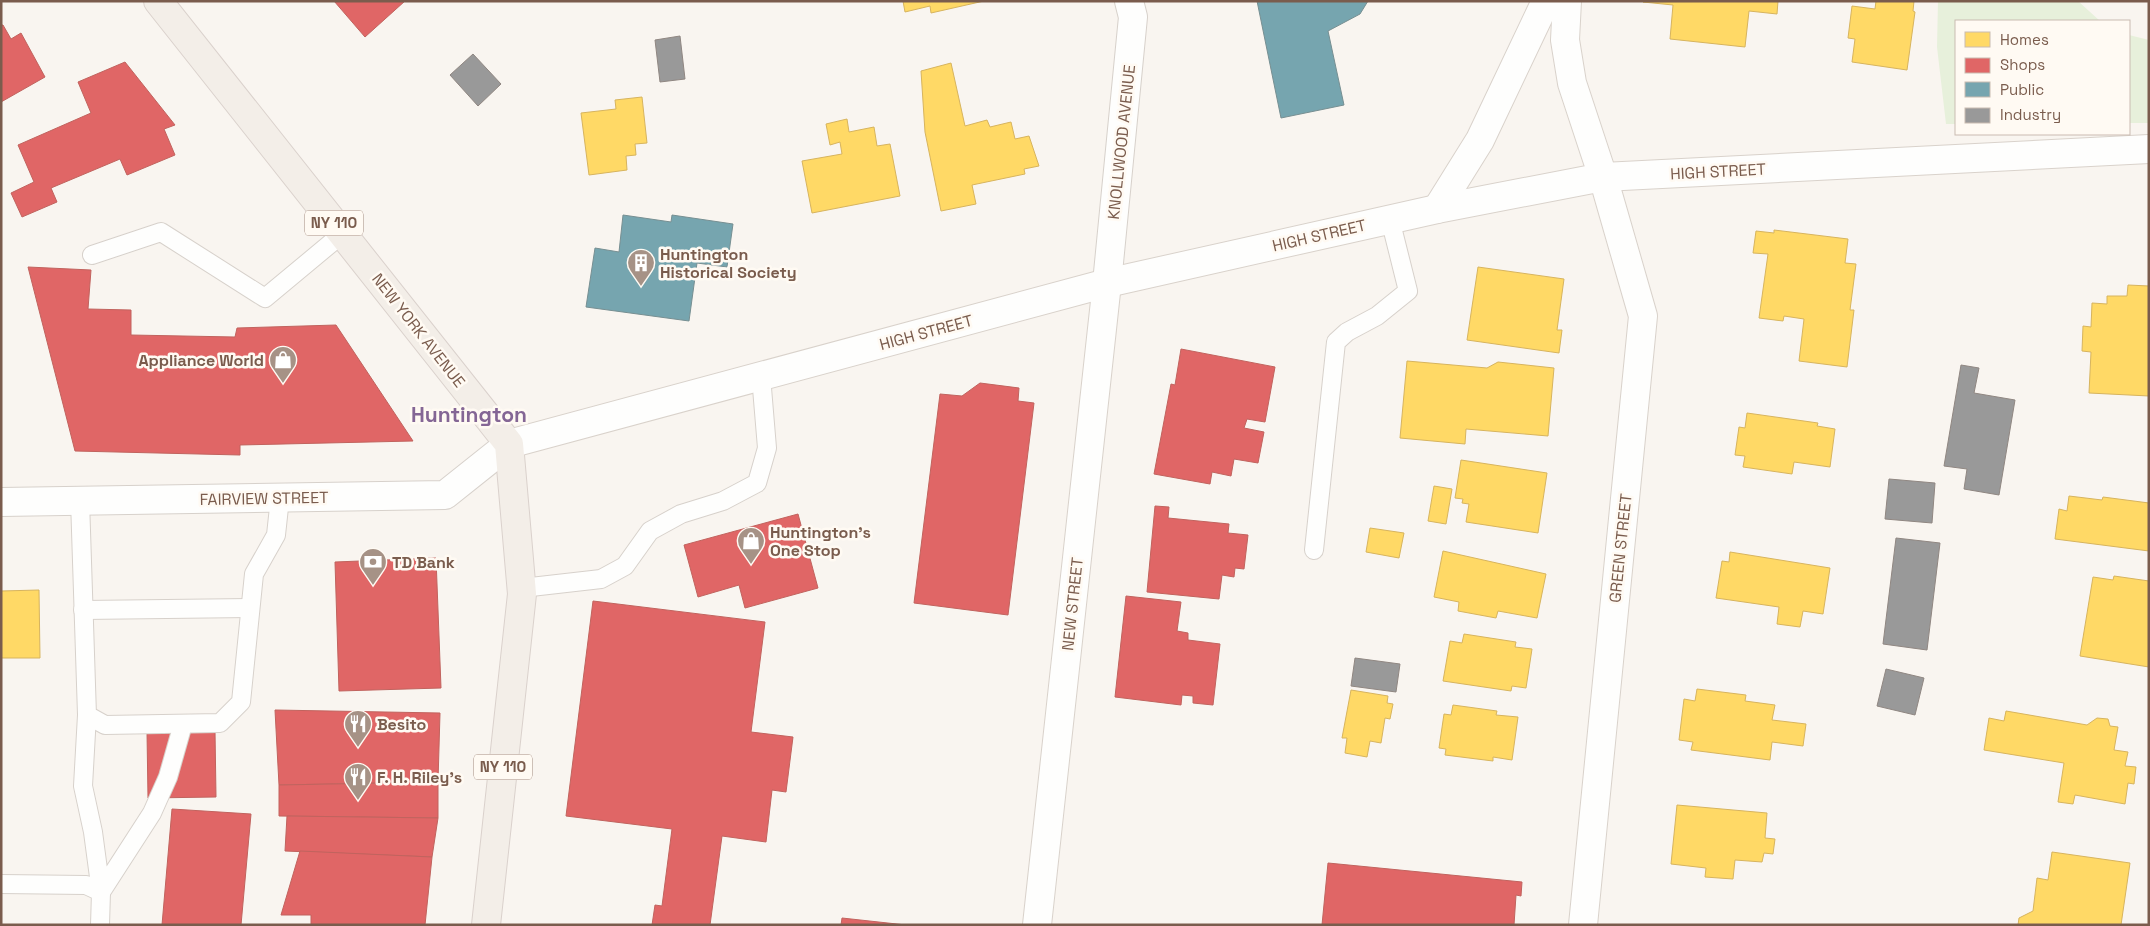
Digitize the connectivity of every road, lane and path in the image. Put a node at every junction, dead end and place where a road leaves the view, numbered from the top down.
1 (158, 1) edge
2 (1129, 1) edge
3 (1546, 1) edge
4 (1567, 1) edge
5 (2149, 149) edge
6 (1603, 177) junction
7 (1437, 208) junction
8 (1390, 219) junction
9 (342, 234) junction
10 (92, 255) dead end
11 (1107, 283) junction
12 (761, 376) junction
13 (509, 444) junction
14 (280, 498) junction
15 (80, 500) junction
16 (1, 502) edge
17 (1314, 550) dead end
18 (522, 588) junction
19 (250, 608) junction
20 (83, 610) junction
21 (87, 715) junction
22 (182, 724) junction
23 (1, 884) edge
24 (101, 892) junction
25 (100, 925) edge
26 (486, 925) edge
27 (1037, 925) edge
28 (1583, 925) edge

1 - 9 main road, NEW YORK AVENUE / NY 110
2 - 11 street, KNOLLWOOD AVENUE
3 - 7 street
4 - 6 street, GREEN STREET
5 - 6 street, HIGH STREET
6 - 7 street, HIGH STREET
6 - 28 street, GREEN STREET
7 - 8 street, HIGH STREET
8 - 11 street, HIGH STREET
8 - 17 lane
9 - 10 lane
9 - 13 main road, NEW YORK AVENUE / NY 110
11 - 12 street, HIGH STREET
11 - 27 street, NEW STREET
12 - 13 street, HIGH STREET
12 - 18 lane
13 - 14 street, FAIRVIEW STREET
13 - 18 main road, NY 110
14 - 15 street, FAIRVIEW STREET
14 - 19 lane
15 - 16 street, FAIRVIEW STREET
15 - 20 lane
18 - 26 main road, NY 110
19 - 20 lane
19 - 22 lane
20 - 21 lane
21 - 22 lane
21 - 24 lane
22 - 24 lane
23 - 24 lane
24 - 25 lane

